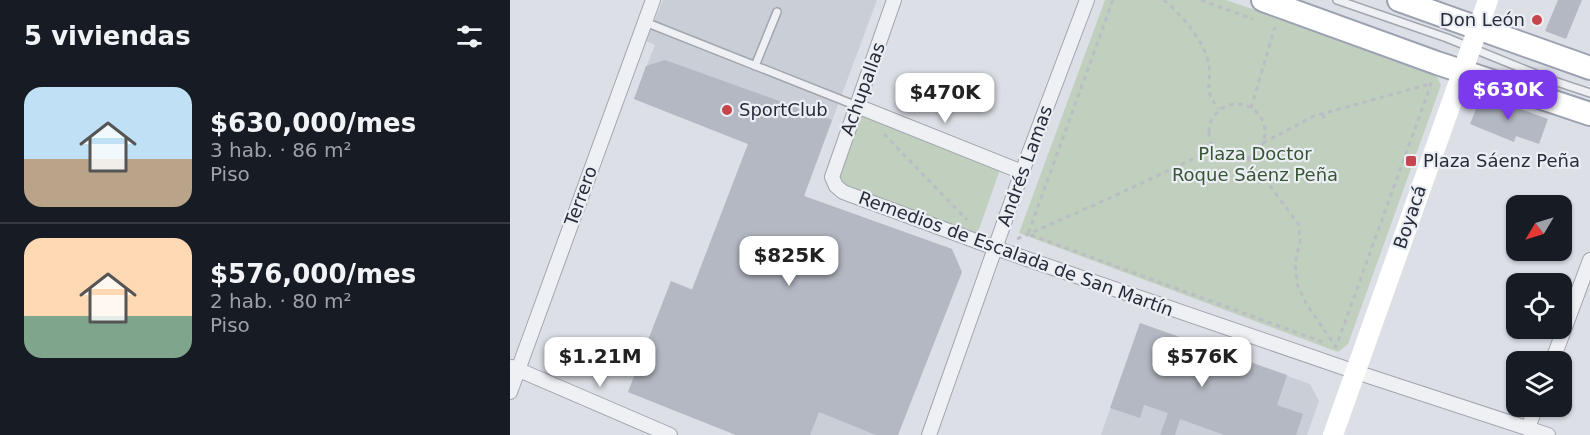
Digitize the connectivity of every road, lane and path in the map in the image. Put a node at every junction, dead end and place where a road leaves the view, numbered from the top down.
1 (653, 0) edge
2 (894, 0) edge
3 (1087, 0) edge
4 (1113, 0) edge
5 (1164, 0) edge
6 (1201, 0) edge
7 (1337, 0) edge
8 (1399, 0) edge
9 (1488, 0) edge
10 (1259, 10) edge
11 (777, 12) dead end
12 (645, 22) junction
13 (1275, 27) dead end
14 (1478, 27) junction
15 (1471, 49) junction
16 (755, 66) junction
17 (1590, 68) edge
18 (1463, 71) junction
19 (1420, 80) dead end
20 (1432, 83) junction
21 (1590, 93) edge
22 (857, 106) junction
23 (1251, 108) junction
24 (1219, 109) junction
25 (1323, 114) junction
26 (1590, 114) edge
27 (1325, 121) dead end
28 (881, 132) dead end
29 (1263, 142) junction
30 (1214, 149) junction
31 (1247, 158) junction
32 (1022, 172) junction
33 (832, 177) joint
34 (970, 223) dead end
35 (1028, 234) junction
36 (995, 248) junction
37 (1590, 260) edge
38 (1336, 347) junction
39 (1556, 351) edge
40 (514, 368) edge
41 (1356, 372) junction
42 (510, 393) edge
43 (1532, 417) edge
44 (1528, 428) junction
45 (669, 435) edge
46 (929, 435) edge
47 (1333, 435) edge
48 (1548, 435) edge

1 - 12 street, Terrero
2 - 22 street, Achupallas
3 - 32 street, Andrés Lamas
4 - 35 path
5 - 24 path
6 - 10 path
7 - 15 lane
8 - 14 main road
9 - 14 street, Boyacá
10 - 18 main road
11 - 16 lane
12 - 16 lane
12 - 40 street, Terrero
13 - 23 path
14 - 15 street, Boyacá
14 - 17 main road
15 - 18 street, Boyacá
15 - 21 lane
16 - 22 lane
18 - 26 main road
18 - 41 street, Boyacá
19 - 20 path
20 - 25 path
20 - 38 path
22 - 32 street
22 - 33 street, Achupallas
23 - 24 path
23 - 29 path
24 - 30 path
25 - 27 path
25 - 29 path
28 - 34 path
29 - 31 path
30 - 31 path
30 - 35 path
31 - 38 path
32 - 36 street, Andrés Lamas
33 - 36 street, Remedios de Escalada de San Martín
35 - 36 path
35 - 38 path
36 - 41 street, Remedios de Escalada de San Martín
36 - 46 street, Andrés Lamas
37 - 39 street
40 - 42 street, Terrero
40 - 45 street
41 - 44 street, Remedios de Escalada de San Martín
41 - 47 street, Boyacá
43 - 44 street
44 - 48 street, Remedios de Escalada de San Martín

